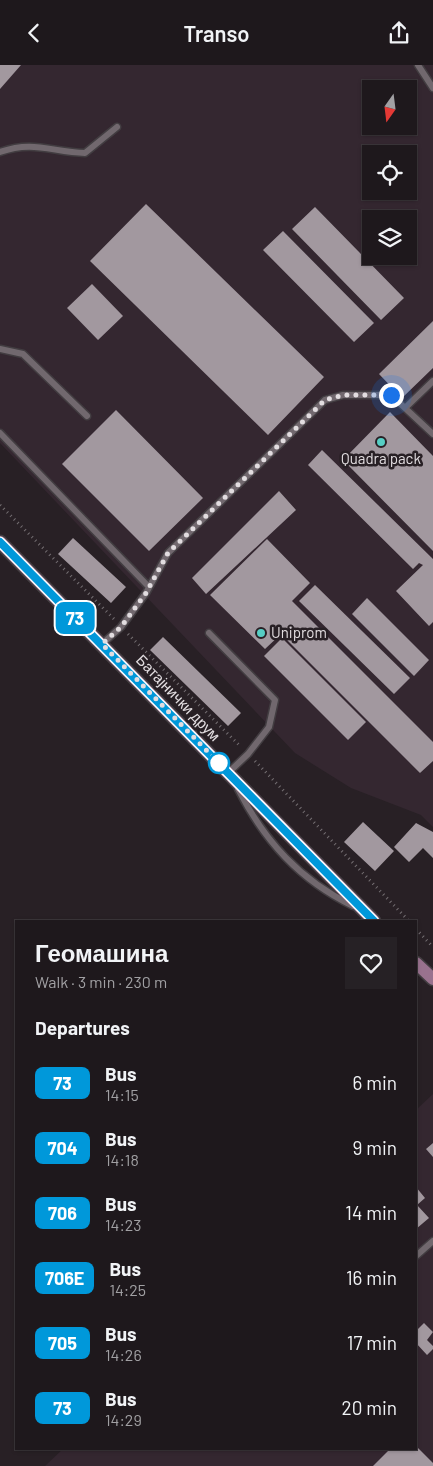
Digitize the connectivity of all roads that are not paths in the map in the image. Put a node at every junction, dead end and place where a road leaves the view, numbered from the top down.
1 (418, 65) edge
2 (433, 88) edge
3 (117, 127) dead end
4 (0, 153) edge
5 (0, 349) edge
6 (433, 381) edge
7 (405, 408) junction
8 (87, 416) dead end
9 (0, 433) edge
10 (433, 434) edge
11 (0, 542) edge
12 (149, 587) junction
13 (209, 633) dead end
14 (102, 644) junction
15 (230, 775) junction
16 (362, 909) junction
17 (373, 920) edge
18 (417, 964) edge
19 (433, 979) edge
20 (433, 1241) edge
21 (417, 1255) edge

1 - 2 lane
3 - 4 lane
5 - 8 lane
6 - 7 lane
7 - 10 lane
7 - 12 lane
9 - 12 lane
11 - 14 main road, Батајнички друм
12 - 14 lane
13 - 15 lane
14 - 15 main road, Батајнички друм
15 - 16 main road, Батајнички друм
15 - 16 lane
16 - 17 main road, Батајнички друм
18 - 19 main road
20 - 21 lane

